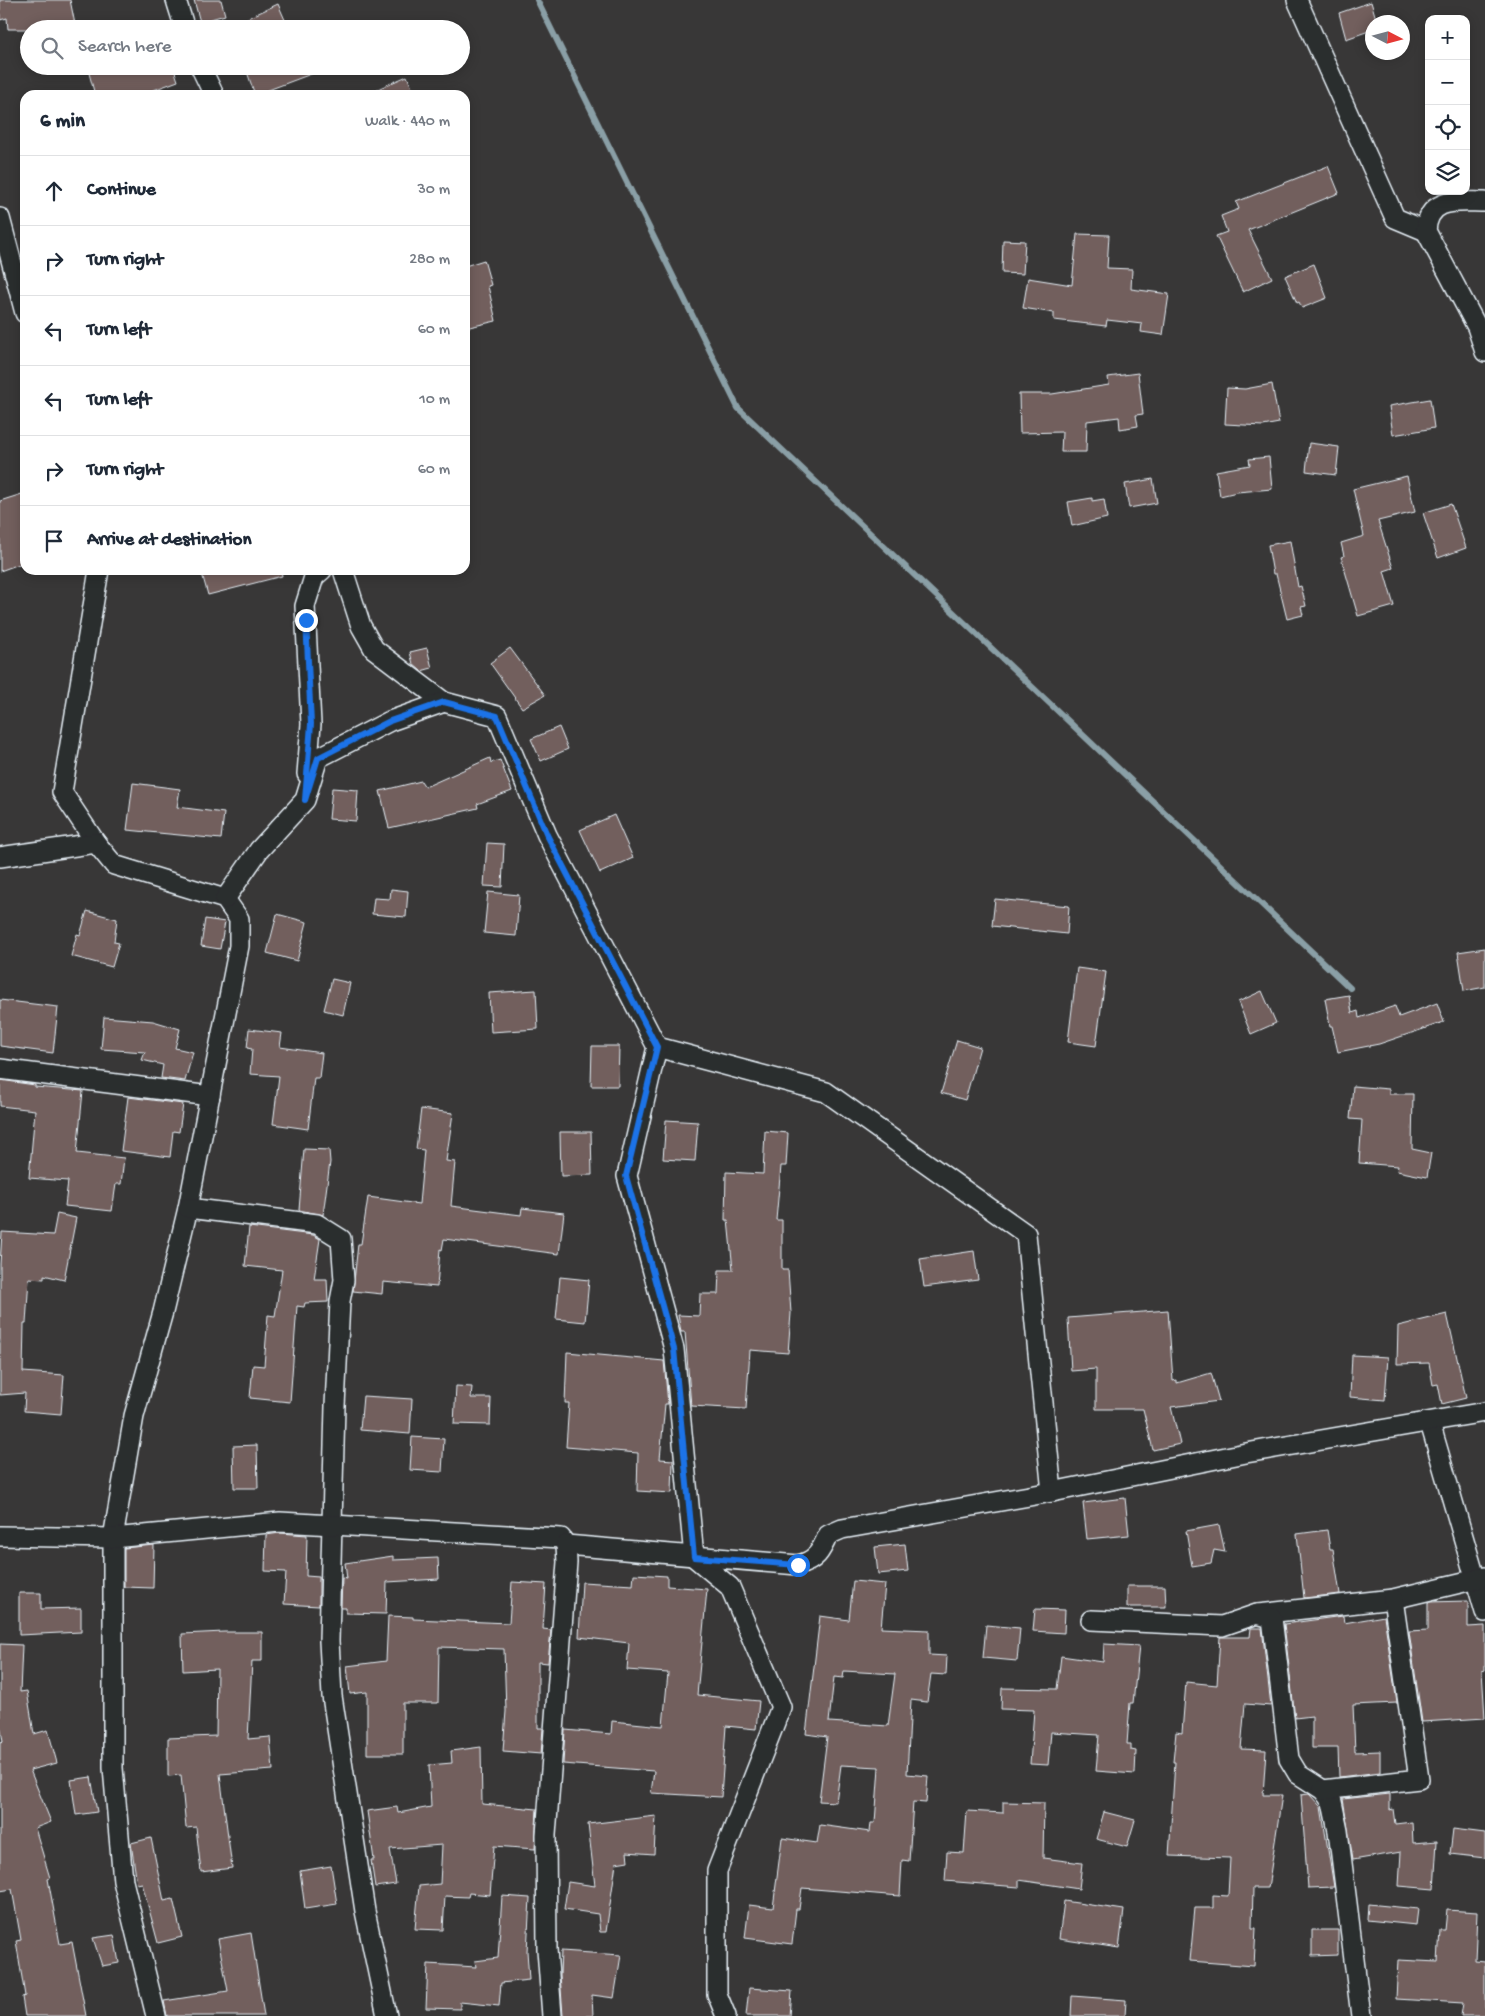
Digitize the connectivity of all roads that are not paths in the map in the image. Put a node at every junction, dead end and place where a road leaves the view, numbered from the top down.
1 (176, 0) edge
2 (1297, 0) edge
3 (182, 20) edge
4 (204, 75) edge
5 (212, 90) edge
6 (1485, 202) edge
7 (0, 218) edge
8 (1426, 231) junction
9 (11, 252) edge
10 (20, 291) edge
11 (1485, 352) edge
12 (98, 575) edge
13 (316, 575) edge
14 (345, 575) edge
15 (444, 702) junction
16 (305, 800) junction
17 (96, 844) junction
18 (2, 863) edge
19 (225, 899) junction
20 (657, 1047) junction
21 (0, 1069) edge
22 (210, 1096) junction
23 (188, 1208) junction
24 (1485, 1412) edge
25 (1430, 1423) junction
26 (1052, 1492) junction
27 (332, 1524) junction
28 (0, 1536) edge
29 (113, 1538) junction
30 (566, 1545) junction
31 (694, 1557) junction
32 (1480, 1578) edge
33 (1393, 1599) junction
34 (1485, 1612) edge
35 (1257, 1614) junction
36 (1091, 1620) dead end
37 (1323, 1790) junction
38 (156, 2016) edge
39 (386, 2016) edge
40 (552, 2016) edge
41 (726, 2016) edge
42 (1361, 2016) edge

1 - 3 street
2 - 8 street
4 - 5 street
6 - 8 street
7 - 9 street
8 - 11 street
9 - 10 street
12 - 17 street
13 - 16 street
14 - 15 street
15 - 16 street
15 - 20 street
16 - 19 street
17 - 18 street
17 - 19 street
19 - 22 street
20 - 26 street
20 - 31 street
21 - 22 street
22 - 23 street
23 - 27 street
23 - 29 street
24 - 25 street
25 - 26 street
25 - 32 street
26 - 31 street
27 - 29 street
27 - 30 street
27 - 39 street
28 - 29 street
29 - 38 street
30 - 31 street
30 - 40 street
31 - 41 street
32 - 33 street
32 - 34 street
33 - 35 street
33 - 37 street
35 - 36 street
35 - 37 street
37 - 42 street

